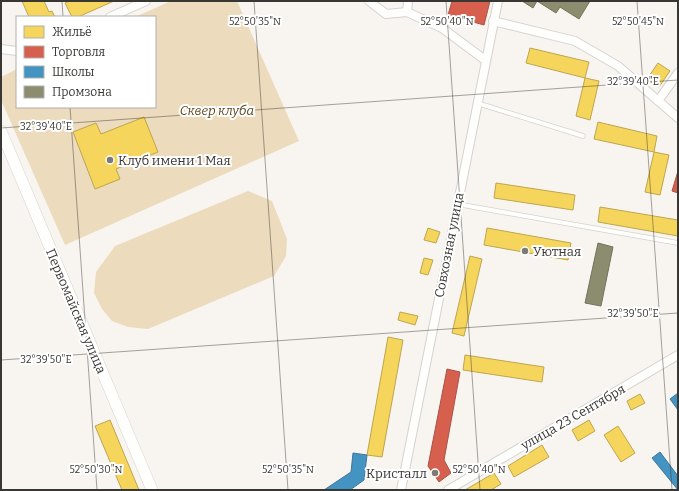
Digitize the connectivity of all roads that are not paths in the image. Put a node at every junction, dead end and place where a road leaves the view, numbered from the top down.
1 (146, 1) edge
2 (369, 1) edge
3 (408, 1) edge
4 (498, 1) edge
5 (407, 12) junction
6 (112, 16) edge
7 (493, 21) junction
8 (1, 49) edge
9 (16, 51) edge
10 (485, 60) junction
11 (678, 73) edge
12 (658, 101) junction
13 (477, 103) junction
14 (678, 118) edge
15 (1, 131) edge
16 (583, 136) dead end
17 (457, 204) junction
18 (678, 243) edge
19 (678, 355) edge
20 (152, 490) edge
21 (401, 490) edge
22 (448, 490) edge

1 - 6 street
2 - 5 street
3 - 5 street
4 - 7 street, Совхозная улица
5 - 10 street
7 - 10 street, Совхозная улица
7 - 12 street
8 - 9 street
10 - 13 street, Совхозная улица
11 - 12 street
12 - 14 street
13 - 16 lane
13 - 17 street, Совхозная улица
15 - 20 street, Первомайская улица
17 - 18 lane
17 - 21 street, Совхозная улица
19 - 22 street, улица 23 Сентября

